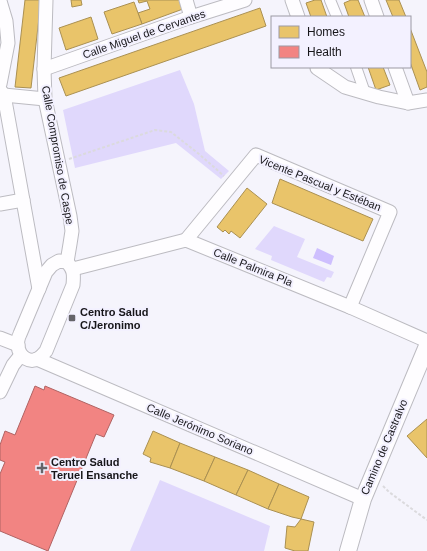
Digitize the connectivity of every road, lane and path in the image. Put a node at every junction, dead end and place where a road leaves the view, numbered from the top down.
1 (46, 0) edge
2 (186, 0) edge
3 (245, 0) edge
4 (292, 0) edge
5 (330, 0) edge
6 (371, 0) edge
7 (0, 1) edge
8 (298, 16) edge
9 (337, 16) edge
10 (377, 16) edge
11 (191, 17) junction
12 (317, 68) edge
13 (356, 68) edge
14 (395, 68) edge
15 (44, 69) junction
16 (1, 90) edge
17 (365, 93) junction
18 (45, 99) junction
19 (427, 100) edge
20 (408, 103) junction
21 (58, 162) junction
22 (233, 184) junction
23 (23, 200) junction
24 (0, 204) edge
25 (186, 240) junction
26 (70, 265) junction
27 (39, 289) junction
28 (350, 307) junction
29 (0, 338) edge
30 (427, 341) edge
31 (427, 346) edge
32 (19, 350) junction
33 (37, 359) junction
34 (0, 392) edge
35 (383, 486) dead end
36 (363, 499) junction
37 (427, 520) edge
38 (348, 551) edge

1 - 15 street, Calle Compromiso de Caspe
2 - 11 street
3 - 11 street, Calle Miguel de Cervantes
4 - 8 street
5 - 9 street
6 - 10 street
7 - 16 street
11 - 15 street, Calle Miguel de Cervantes
12 - 17 street
13 - 17 street
14 - 20 street
15 - 18 street, Calle Compromiso de Caspe
16 - 18 street
16 - 23 street
17 - 20 street
18 - 21 street, Calle Compromiso de Caspe
19 - 20 street
21 - 22 path
21 - 26 street, Calle Compromiso de Caspe
22 - 25 street, Vicente Pascual y Estéban
22 - 28 street, Vicente Pascual y Estéban
23 - 24 street
23 - 27 street
25 - 26 street
25 - 28 street, Calle Palmira Pla
26 - 27 street
26 - 33 street, Calle Compromiso de Caspe
27 - 32 street
28 - 30 street, Calle Palmira Pla
29 - 32 street
31 - 36 street, Camino de Castralvo
32 - 33 street, Calle Jerónimo Soriano
32 - 34 street
33 - 36 street, Calle Jerónimo Soriano
35 - 37 path
36 - 38 street, Camino de Castralvo

